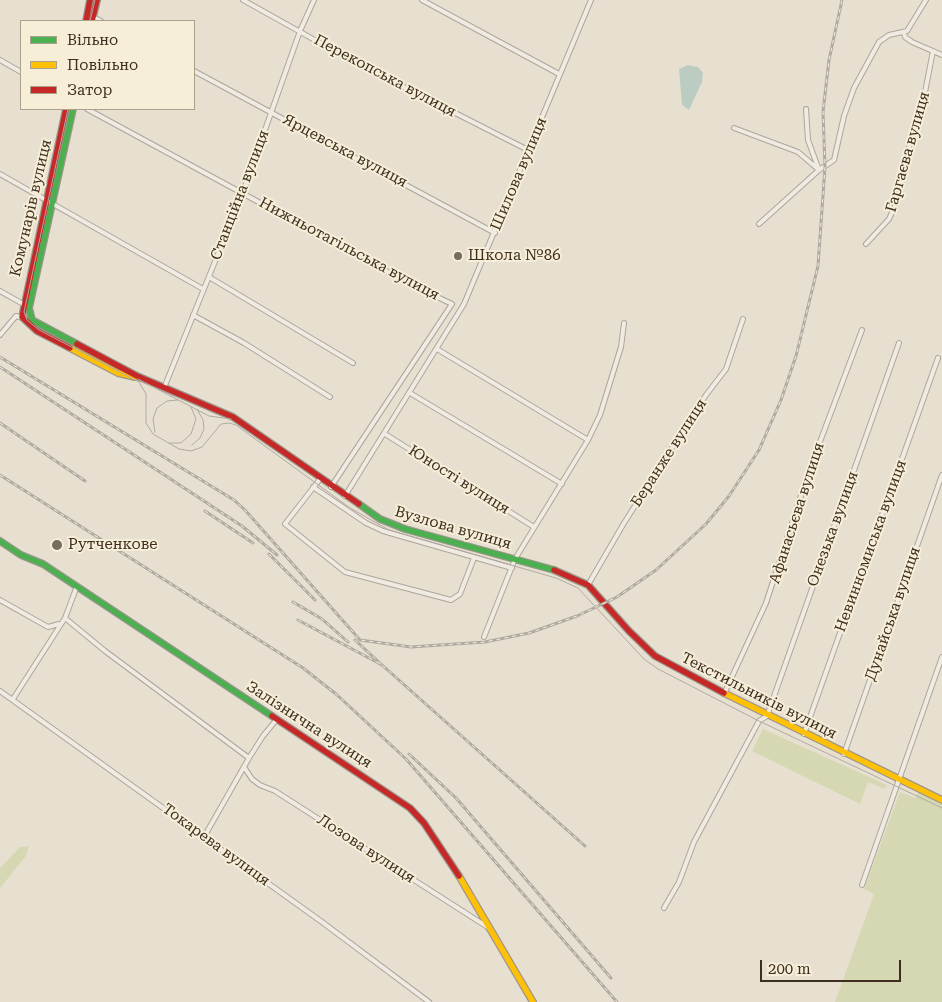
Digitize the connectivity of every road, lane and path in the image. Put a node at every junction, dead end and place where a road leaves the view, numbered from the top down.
1 (90, 0) edge
2 (97, 0) edge
3 (242, 0) edge
4 (314, 0) edge
5 (422, 0) edge
6 (590, 0) edge
7 (926, 0) edge
8 (93, 19) edge
9 (86, 20) edge
10 (300, 31) junction
11 (904, 33) junction
12 (934, 50) junction
13 (942, 55) edge
14 (0, 60) edge
15 (20, 71) edge
16 (195, 72) edge
17 (559, 74) junction
18 (806, 109) dead end
19 (66, 110) edge
20 (73, 110) edge
21 (89, 110) edge
22 (271, 112) junction
23 (734, 128) dead end
24 (528, 150) junction
25 (819, 170) junction
26 (0, 174) edge
27 (243, 192) junction
28 (48, 202) junction
29 (759, 224) dead end
30 (495, 233) junction
31 (866, 244) dead end
32 (209, 277) junction
33 (203, 288) junction
34 (0, 291) edge
35 (23, 304) junction
36 (29, 308) junction
37 (22, 315) junction
38 (193, 315) junction
39 (743, 319) dead end
40 (32, 320) junction
41 (624, 323) dead end
42 (862, 330) dead end
43 (0, 335) edge
44 (899, 343) dead end
45 (437, 349) junction
46 (938, 358) dead end
47 (353, 363) dead end
48 (137, 376) junction
49 (164, 388) junction
50 (410, 392) junction
51 (330, 397) dead end
52 (385, 434) junction
53 (588, 440) junction
54 (942, 475) edge
55 (320, 479) junction
56 (562, 484) junction
57 (313, 486) junction
58 (331, 487) junction
59 (345, 496) junction
60 (534, 527) junction
61 (0, 541) edge
62 (474, 558) junction
63 (515, 559) junction
64 (512, 568) junction
65 (588, 585) junction
66 (77, 586) junction
67 (0, 600) edge
68 (65, 618) junction
69 (59, 624) junction
70 (484, 637) dead end
71 (942, 657) edge
72 (0, 691) edge
73 (724, 694) junction
74 (13, 699) junction
75 (767, 716) junction
76 (277, 719) junction
77 (804, 734) junction
78 (844, 754) junction
79 (249, 758) junction
80 (244, 767) junction
81 (899, 780) junction
82 (942, 800) edge
83 (204, 837) junction
84 (862, 885) dead end
85 (664, 908) dead end
86 (491, 930) junction
87 (429, 1002) edge
88 (532, 1002) edge

1 - 9 street
2 - 8 street
3 - 10 street, Перекопська вулиця
4 - 10 street, Станційна вулиця
5 - 17 street
6 - 17 street, Шилова вулиця
7 - 11 street
10 - 22 street, Станційна вулиця
10 - 24 street, Перекопська вулиця
11 - 12 street
11 - 25 street
12 - 13 street
12 - 31 street, Гаргаєва вулиця
14 - 15 street
16 - 22 street, Ярцевська вулиця
17 - 24 street, Шилова вулиця
18 - 25 street
19 - 28 street, Комунарів вулиця
20 - 28 street, Комунарів вулиця
21 - 27 street, Нижньотагільська вулиця
22 - 27 street, Станційна вулиця
22 - 30 street, Ярцевська вулиця
23 - 25 street
24 - 30 street, Шилова вулиця
25 - 29 street
26 - 28 street
27 - 32 street, Станційна вулиця
27 - 58 street, Нижньотагільська вулиця
28 - 33 street
28 - 35 street, Комунарів вулиця
28 - 36 street, Комунарів вулиця
30 - 45 street, Шилова вулиця
32 - 33 street, Станційна вулиця
32 - 47 street
33 - 38 street, Станційна вулиця
34 - 35 street
35 - 36 street
35 - 37 street, Комунарів вулиця
36 - 40 street
37 - 40 street, Вузлова вулиця
37 - 43 street
37 - 48 street, Вузлова вулиця
38 - 49 street, Станційна вулиця
38 - 51 street
39 - 65 street, Беранже вулиця
40 - 48 street, Вузлова вулиця
41 - 53 street
42 - 73 street, Афанасьєва вулиця
44 - 75 street, Онезька вулиця
45 - 50 street, Шилова вулиця
45 - 53 street
46 - 77 street, Невинномиська вулиця
48 - 49 street, Вузлова вулиця
49 - 55 street, Вузлова вулиця
50 - 52 street, Шилова вулиця
50 - 56 street
52 - 59 street, Шилова вулиця
52 - 60 street, Юності вулиця
53 - 56 street
54 - 78 street, Дунайська вулиця
55 - 57 street
55 - 58 street, Вузлова вулиця
56 - 60 street
57 - 62 street
57 - 62 street
58 - 59 street, Вузлова вулиця
59 - 63 street, Вузлова вулиця
60 - 63 street
61 - 66 street, Залізнична вулиця
62 - 64 street
63 - 64 street
63 - 65 street, Вузлова вулиця
64 - 70 street
65 - 73 street, Текстильників вулиця
66 - 68 street
66 - 76 street, Залізнична вулиця
67 - 69 street
68 - 69 street
68 - 79 street
69 - 74 street
71 - 81 street
72 - 74 street, Токарева вулиця
73 - 75 street, Текстильників вулиця
74 - 83 street, Токарева вулиця
75 - 77 street, Текстильників вулиця
75 - 85 street, Онезька вулиця
76 - 79 street
76 - 86 street, Залізнична вулиця
77 - 78 street, Текстильників вулиця
78 - 81 street, Текстильників вулиця
79 - 80 street
80 - 83 street
80 - 86 street, Лозова вулиця
81 - 82 street, Текстильників вулиця
81 - 84 street
83 - 87 street, Токарева вулиця
86 - 88 street, Залізнична вулиця

